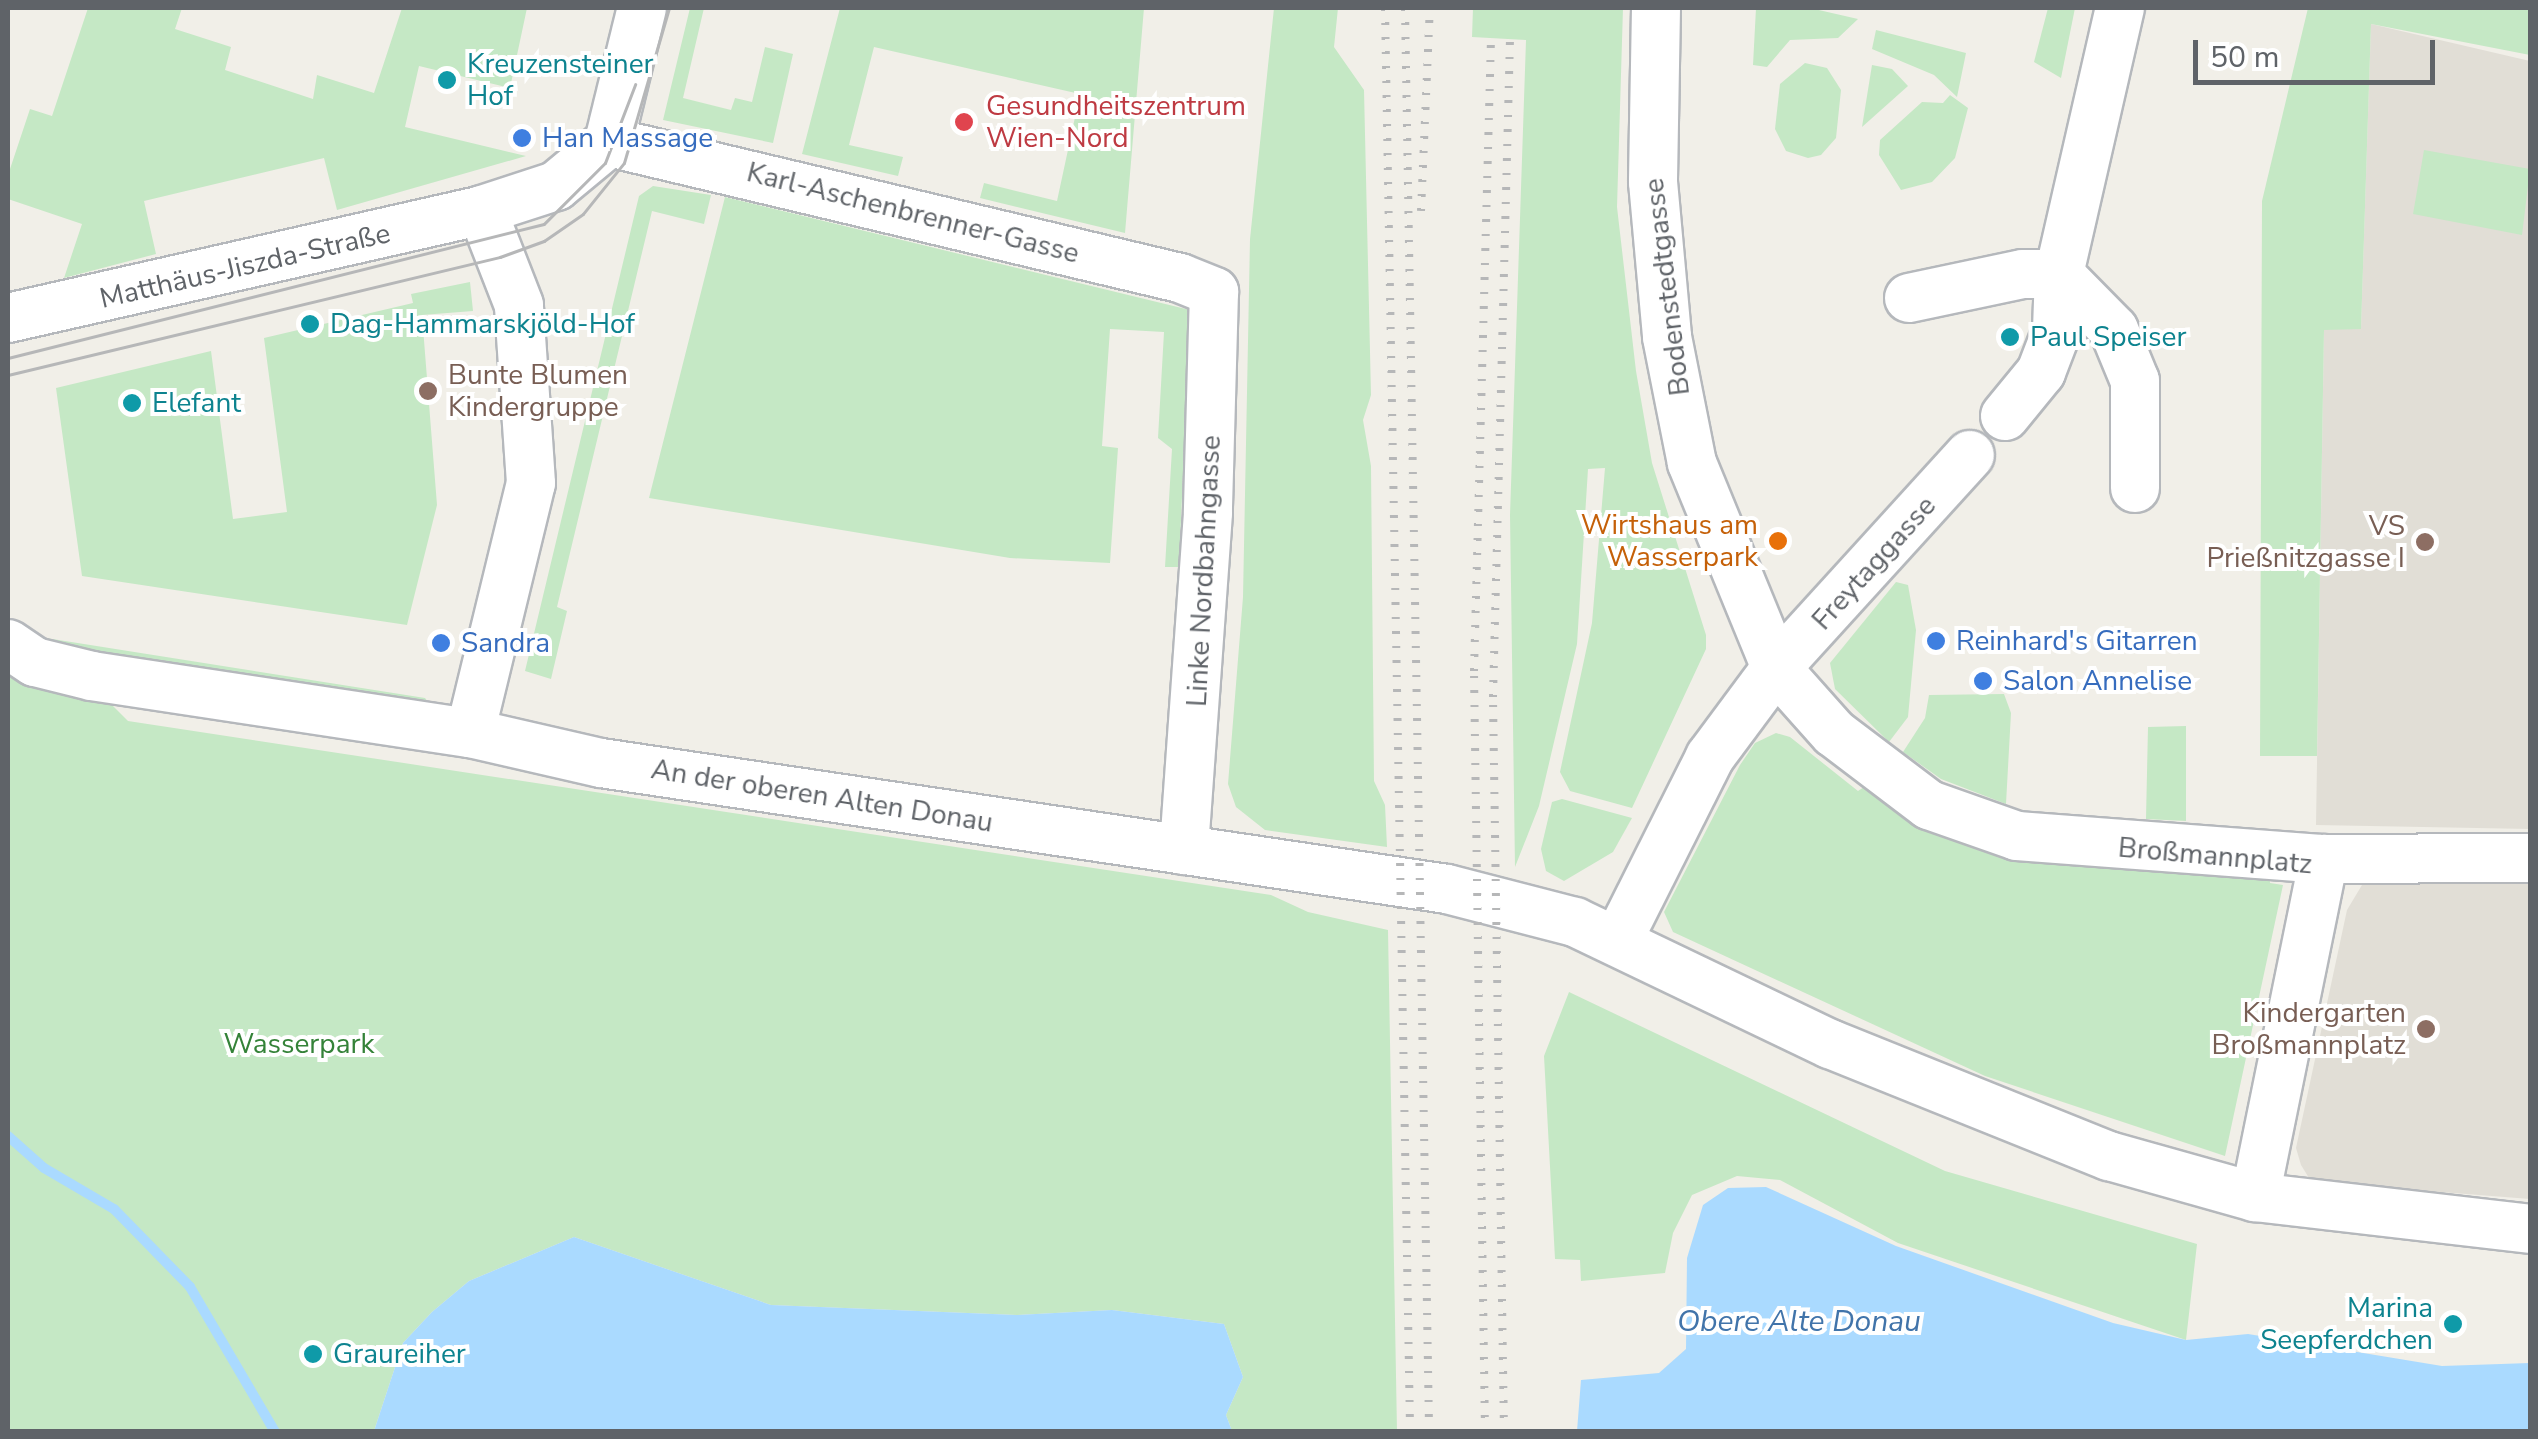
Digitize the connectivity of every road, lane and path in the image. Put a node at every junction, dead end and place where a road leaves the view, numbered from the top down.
1 (642, 8) edge
2 (1656, 8) edge
3 (2120, 8) edge
4 (609, 142) junction
5 (482, 210) junction
6 (2058, 274) junction
7 (1214, 292) joint
8 (1909, 298) dead end
9 (8, 318) edge
10 (2005, 416) dead end
11 (1970, 455) dead end
12 (2135, 488) dead end
13 (8, 644) edge
14 (1776, 668) junction
15 (470, 733) junction
16 (1184, 850) junction
17 (2530, 858) edge
18 (2324, 860) junction
19 (1627, 945) junction
20 (2255, 1197) junction
21 (2530, 1229) edge

1 - 4 street
2 - 14 street, Bodenstedtgasse
3 - 6 street
4 - 5 street, Matthäus-Jiszda-Straße
4 - 7 street, Karl-Aschenbrenner-Gasse
5 - 9 street, Matthäus-Jiszda-Straße
5 - 15 street
6 - 8 street
6 - 10 street
6 - 12 street
7 - 16 street, Linke Nordbahngasse
11 - 14 street, Freytaggasse
13 - 15 street, An der oberen Alten Donau
14 - 18 street, Broßmannplatz
14 - 19 street
15 - 16 street, An der oberen Alten Donau
16 - 19 street, An der oberen Alten Donau
17 - 18 street
18 - 20 street, Broßmannplatz
19 - 20 street
20 - 21 street

